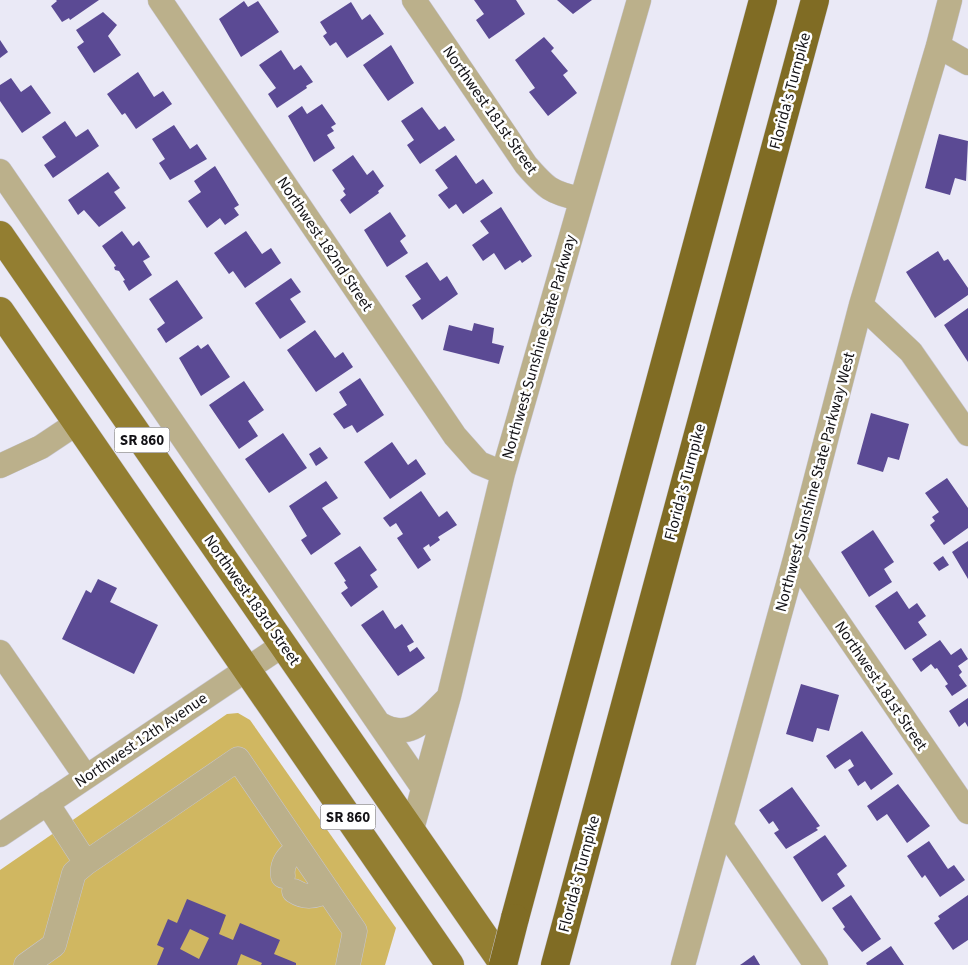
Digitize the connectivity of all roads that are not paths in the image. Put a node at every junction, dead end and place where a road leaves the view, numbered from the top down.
1 (160, 0) edge
2 (414, 0) edge
3 (639, 0) edge
4 (763, 0) edge
5 (815, 0) edge
6 (950, 0) edge
7 (938, 46) junction
8 (968, 63) edge
9 (0, 172) edge
10 (581, 200) junction
11 (0, 235) edge
12 (861, 305) junction
13 (3, 321) edge
14 (77, 423) junction
15 (968, 434) edge
16 (0, 466) edge
17 (504, 473) junction
18 (795, 560) junction
19 (283, 645) junction
20 (0, 652) edge
21 (246, 670) junction
22 (449, 696) junction
23 (380, 724) junction
24 (86, 776) junction
25 (423, 788) junction
26 (47, 803) junction
27 (968, 812) edge
28 (722, 827) junction
29 (412, 829) junction
30 (0, 835) edge
31 (298, 848) junction
32 (86, 863) junction
33 (328, 891) junction
34 (26, 965) edge
35 (348, 965) edge
36 (450, 965) edge
37 (504, 965) edge
38 (555, 965) edge
39 (683, 965) edge
40 (816, 965) edge

1 - 17 street, Northwest 182nd Street
2 - 10 street, Northwest 181st Street
3 - 10 street, Northwest Sunshine State Parkway
4 - 37 highway, bridge
5 - 38 highway, Florida's Turnpike
6 - 7 street, Northwest Sunshine State Parkway West
7 - 8 street
7 - 12 street, Northwest Sunshine State Parkway West
9 - 23 street
10 - 17 street, Northwest Sunshine State Parkway
11 - 19 main road, Northwest 183rd Street / SR 860
12 - 15 street
12 - 18 street, Northwest Sunshine State Parkway West
13 - 14 main road, SR 860
14 - 16 street
14 - 21 main road, SR 860
17 - 22 street, Northwest Sunshine State Parkway
18 - 27 street, Northwest 181st Street
18 - 28 street, Northwest Sunshine State Parkway West
19 - 21 street, Northwest 12th Avenue
19 - 29 main road, Northwest 183rd Street / SR 860
20 - 24 street
21 - 24 street, Northwest 12th Avenue
21 - 36 main road, SR 860
22 - 23 street
22 - 25 street, Northwest Sunshine State Parkway
23 - 25 street
24 - 26 street, Northwest 12th Avenue
25 - 29 street, Northwest Sunshine State Parkway
26 - 30 street, Northwest 12th Avenue
26 - 32 street
28 - 39 street, Northwest Sunshine State Parkway West
28 - 40 street
29 - 37 main road, Northwest 183rd Street / SR 860
31 - 32 street
31 - 33 street
31 - 33 street
32 - 34 street
33 - 35 street

